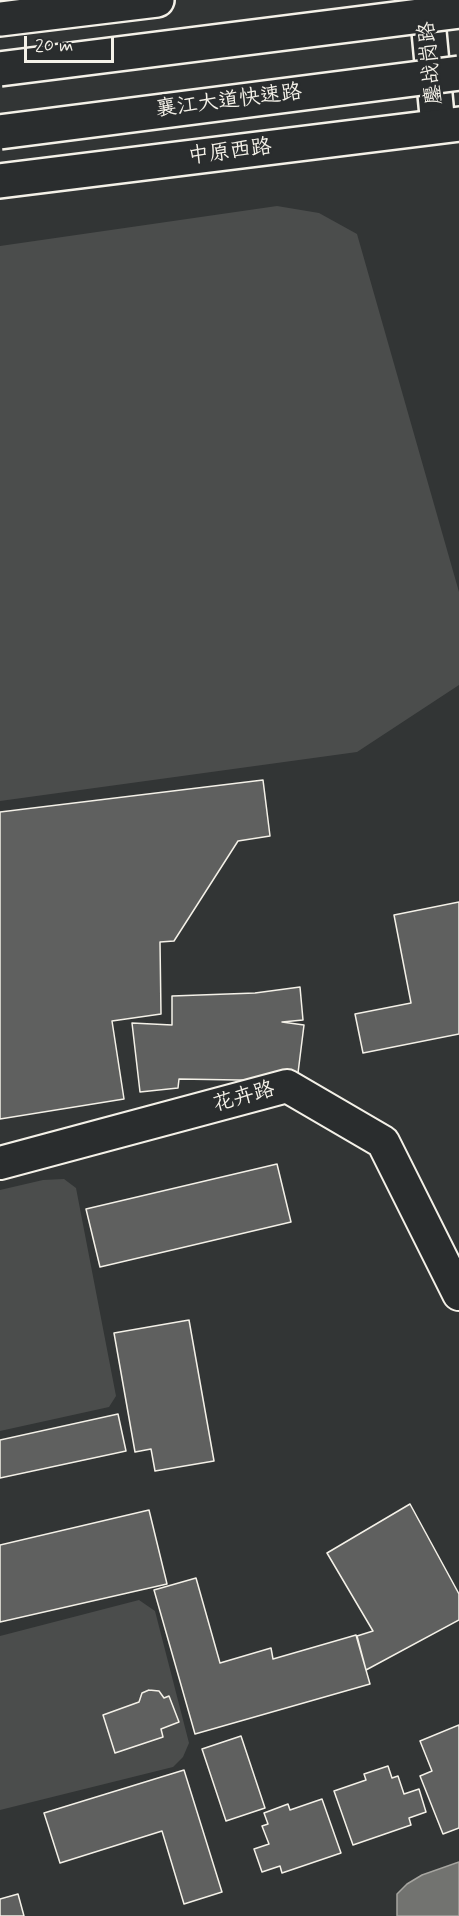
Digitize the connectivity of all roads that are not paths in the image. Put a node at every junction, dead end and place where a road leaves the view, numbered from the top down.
1 (157, 0) edge
2 (426, 0) edge
3 (459, 11) edge
4 (0, 19) edge
5 (0, 69) edge
6 (459, 74) edge
7 (449, 125) edge
8 (0, 132) edge
9 (0, 181) edge
10 (0, 1162) edge
11 (459, 1294) edge

1 - 4 main road
2 - 7 main road, 鏖战岗路
3 - 5 main road, bridge
6 - 8 main road, 襄江大道快速路, bridge
7 - 9 main road, 中原西路
10 - 11 street, 花卉路

